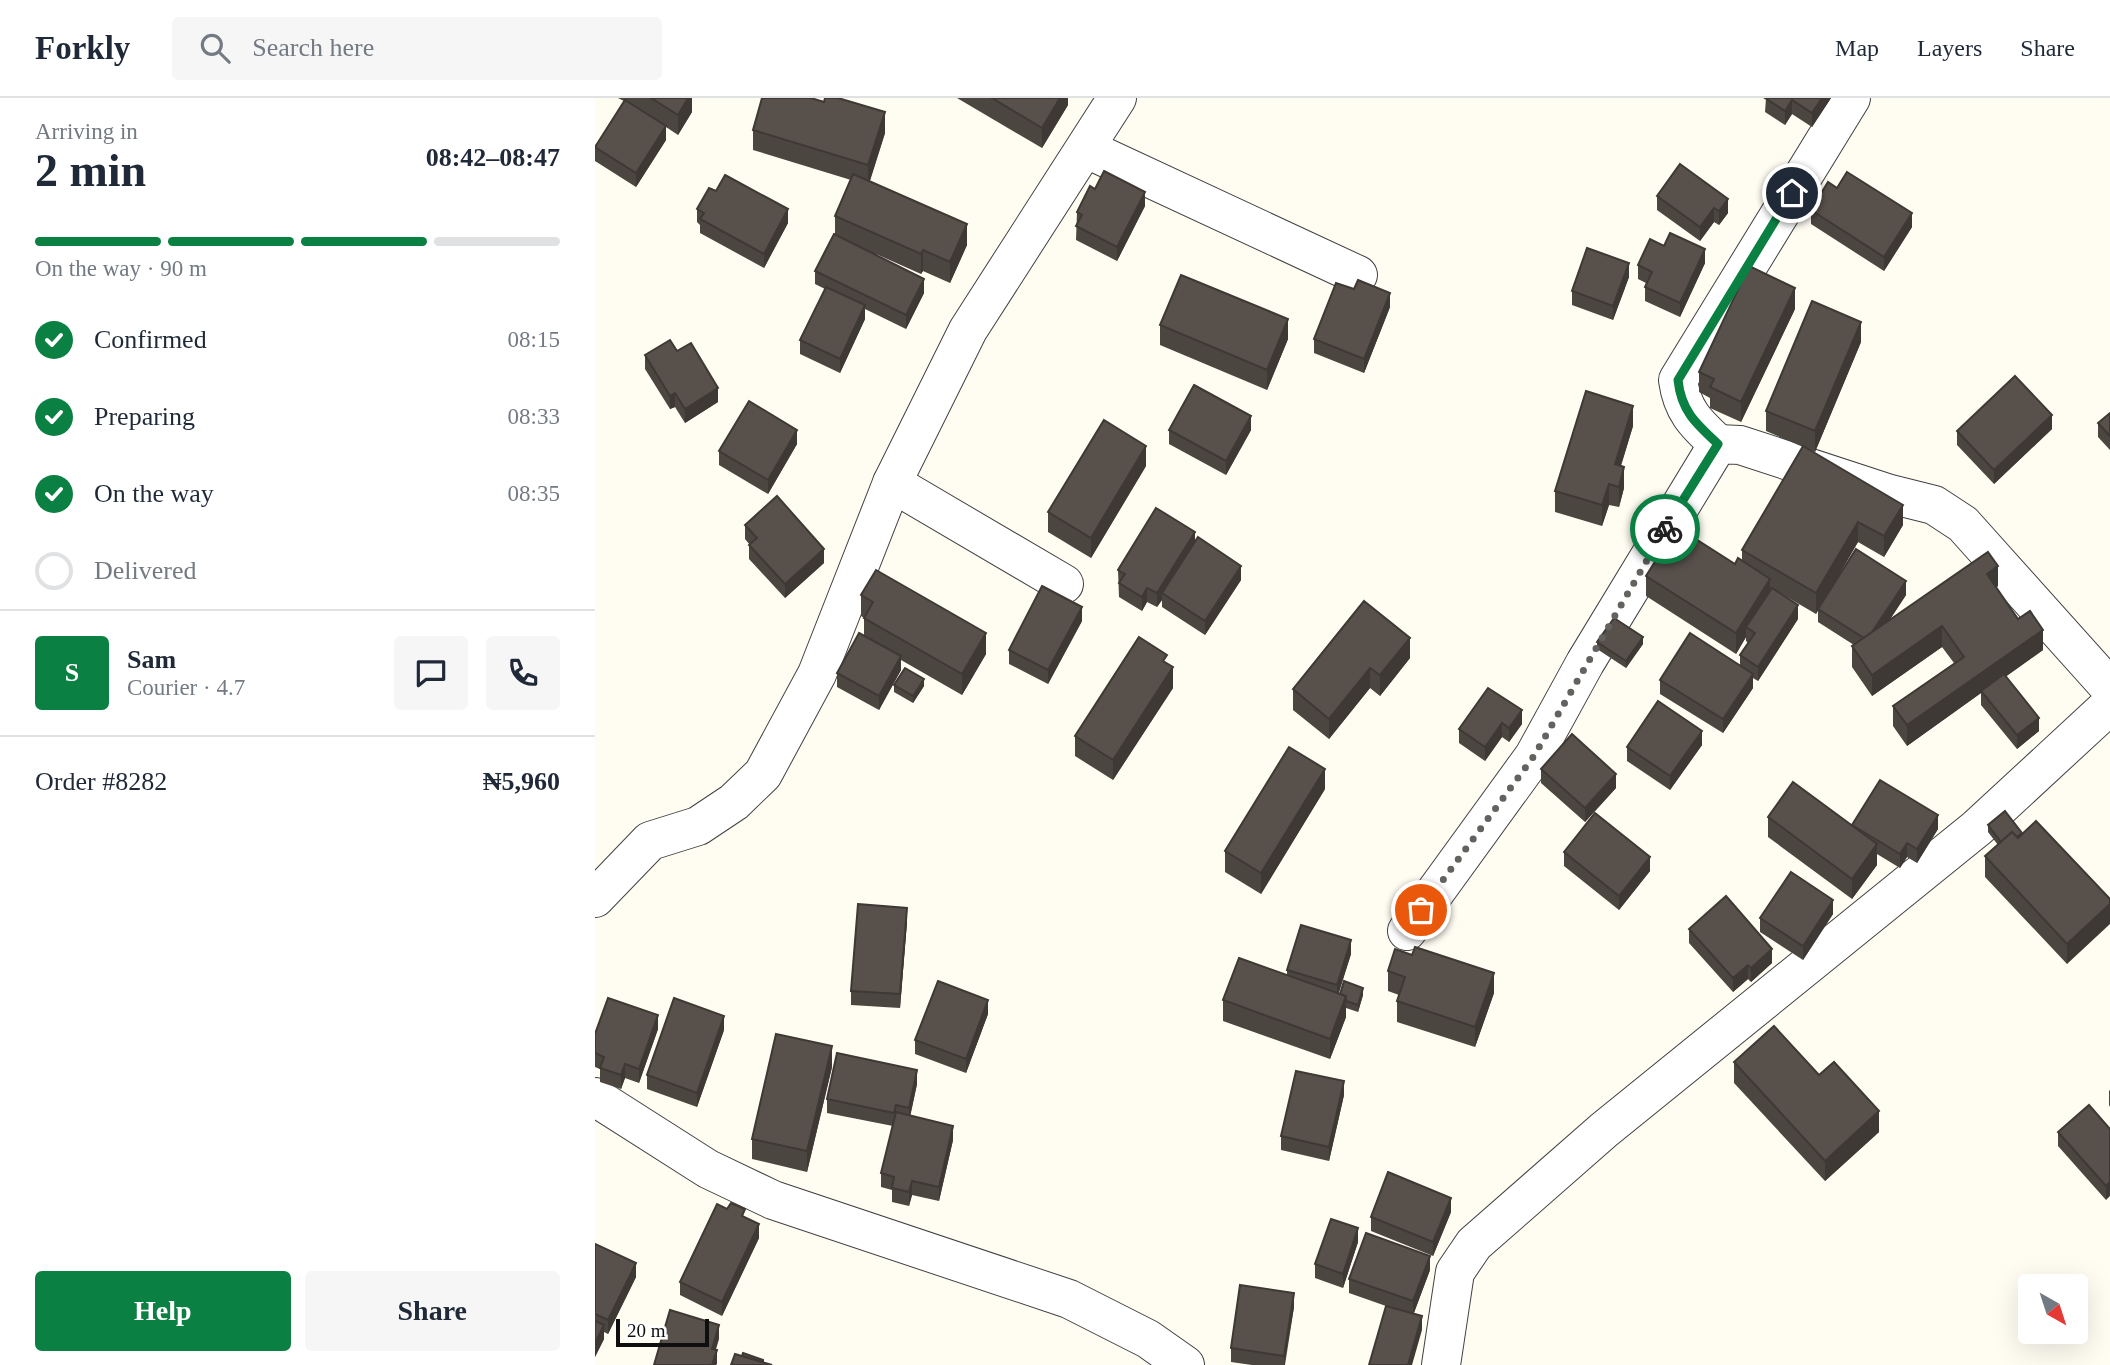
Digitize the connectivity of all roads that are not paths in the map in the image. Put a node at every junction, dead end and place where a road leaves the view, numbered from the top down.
1 (1117, 98) edge
2 (1851, 98) edge
3 (1087, 149) junction
4 (1358, 275) dead end
5 (1718, 444) junction
6 (892, 483) junction
7 (1064, 584) dead end
8 (2110, 688) edge
9 (2110, 705) edge
10 (595, 898) edge
11 (1407, 931) dead end
12 (595, 1097) edge
13 (1185, 1365) edge
14 (1441, 1365) edge

1 - 3 street
2 - 5 street
3 - 4 street
3 - 6 street
5 - 8 street
5 - 11 street
6 - 7 street
6 - 10 street
9 - 14 street
12 - 13 street

